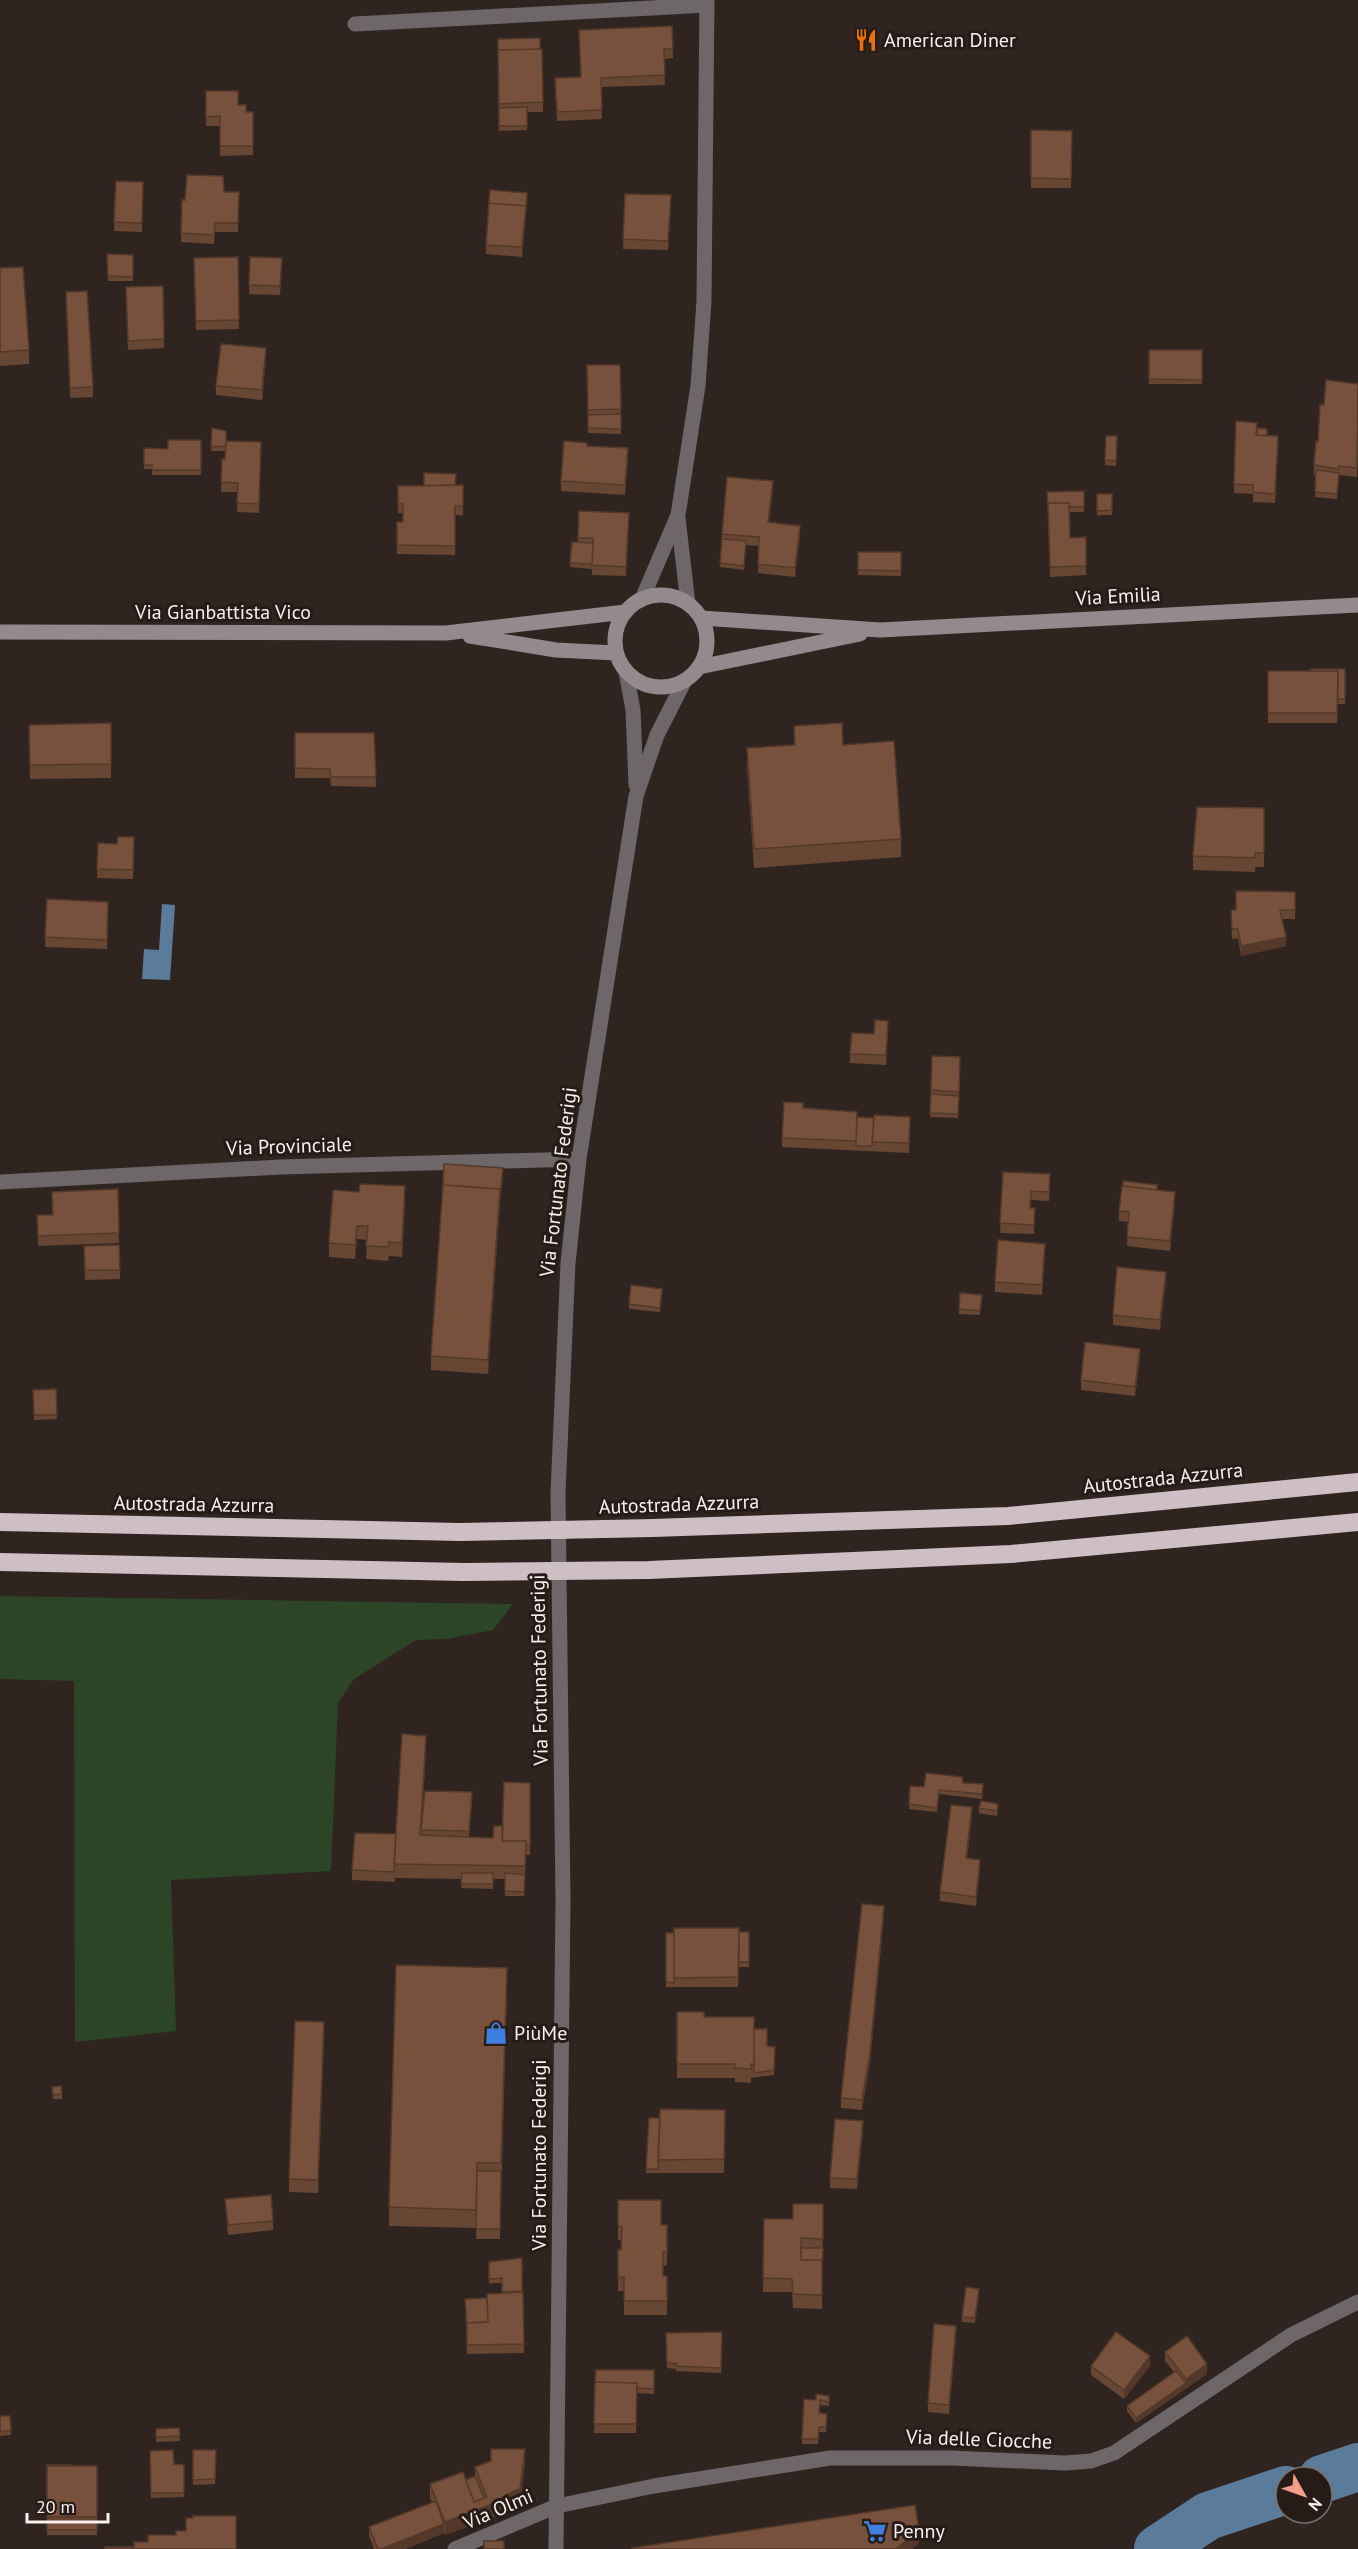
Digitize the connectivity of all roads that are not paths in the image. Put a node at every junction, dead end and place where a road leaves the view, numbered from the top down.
1 (707, 2) edge
2 (355, 24) dead end
3 (678, 515) junction
4 (642, 599) junction
5 (688, 604) junction
6 (1358, 605) edge
7 (625, 612) junction
8 (701, 618) junction
9 (880, 630) junction
10 (0, 632) edge
11 (446, 633) junction
12 (616, 653) junction
13 (699, 667) junction
14 (626, 672) junction
15 (684, 682) junction
16 (636, 796) junction
17 (579, 1159) junction
18 (0, 1182) edge
19 (1358, 1482) edge
20 (0, 1522) edge
21 (1358, 1522) edge
22 (0, 1562) edge
23 (1358, 2302) edge
24 (557, 2506) junction
25 (455, 2549) edge
26 (556, 2549) edge

1 - 2 street
1 - 3 street
3 - 4 street
3 - 5 street
4 - 5 main road
4 - 7 main road
5 - 8 main road
6 - 9 main road, Via Emilia
7 - 11 main road, Via Gianbattista Vico
7 - 12 main road
8 - 9 main road, Via Emilia
8 - 13 main road
9 - 13 main road, Via Emilia
10 - 11 main road, Via Gianbattista Vico
11 - 12 main road, Via Gianbattista Vico
12 - 14 main road
13 - 15 main road
14 - 15 main road
14 - 16 street, Via Fortunato Federigi
15 - 16 street, Via Fortunato Federigi
16 - 17 street, Via Fortunato Federigi
17 - 18 street, Via Provinciale
17 - 24 street, Via Fortunato Federigi
19 - 20 highway, Autostrada Azzurra
21 - 22 highway
23 - 24 street, Via delle Ciocche
24 - 25 street, Via Olmi
24 - 26 street, Via Fortunato Federigi

